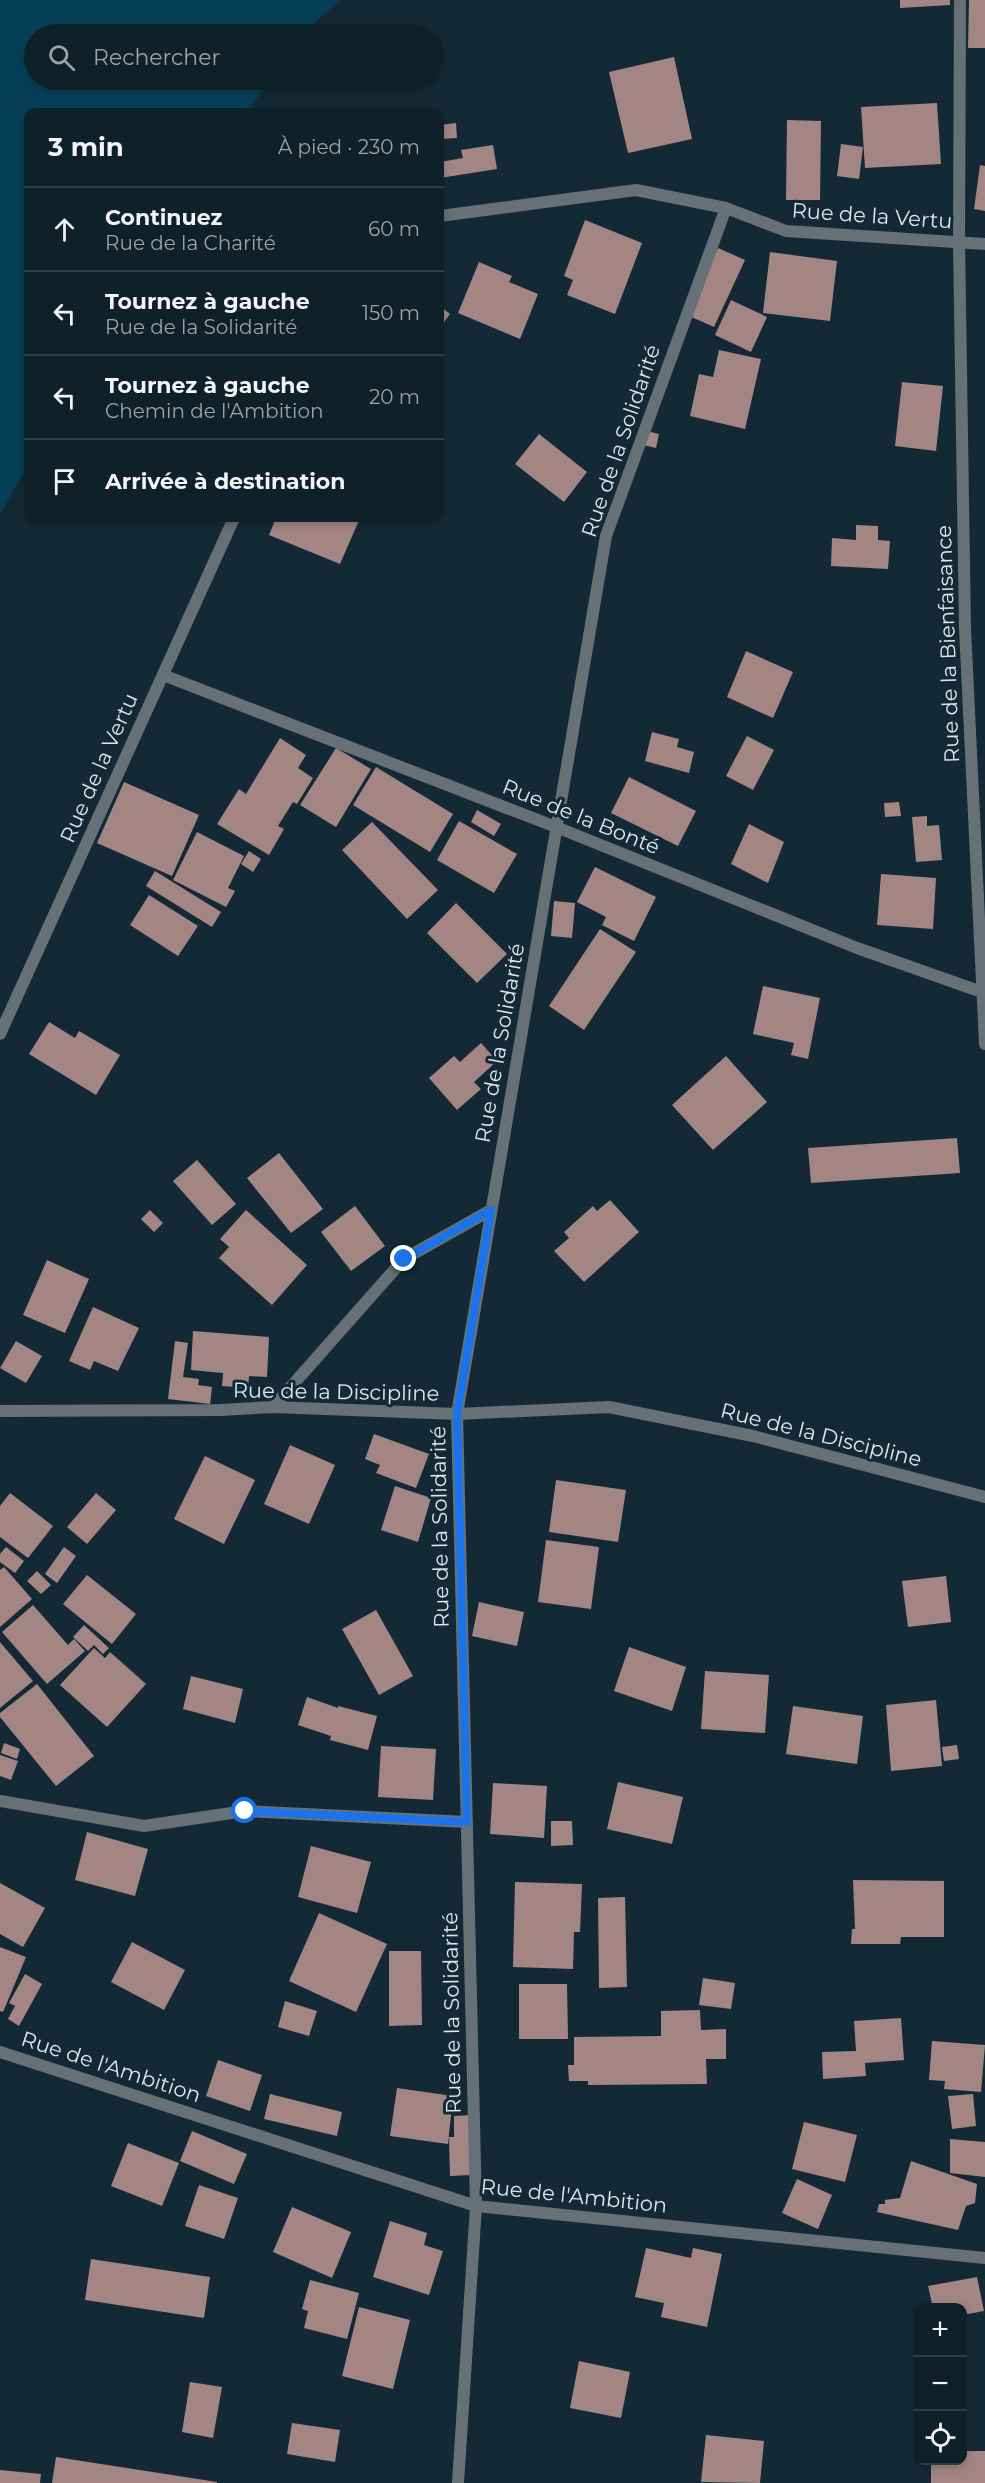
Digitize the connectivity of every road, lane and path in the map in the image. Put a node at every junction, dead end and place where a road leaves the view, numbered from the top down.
1 (960, 0) edge
2 (726, 208) junction
3 (444, 215) edge
4 (959, 242) junction
5 (985, 244) edge
6 (232, 522) edge
7 (163, 675) junction
8 (556, 827) junction
9 (984, 993) edge
10 (0, 1034) edge
11 (985, 1044) edge
12 (491, 1210) junction
13 (273, 1407) junction
14 (0, 1411) edge
15 (457, 1414) junction
16 (985, 1497) edge
17 (0, 1801) edge
18 (467, 1822) junction
19 (0, 2052) edge
20 (476, 2206) junction
21 (985, 2258) edge
22 (458, 2483) edge

1 - 4 street, Rue de la Bienfaisance
2 - 3 street, Rue de la Vertu
2 - 4 street, Rue de la Vertu
2 - 8 street, Rue de la Solidarité
4 - 5 street, Rue de la Vertu
4 - 9 street, Rue de la Bienfaisance
6 - 7 street, Rue de la Vertu
7 - 8 street, Rue de la Bonté
7 - 10 street, Rue de la Vertu
8 - 9 street, Rue de la Bonté
8 - 12 street, Rue de la Solidarité
9 - 11 street, Rue de la Bienfaisance
12 - 13 street
12 - 15 street, Rue de la Solidarité
13 - 14 street, Rue de la Discipline
13 - 15 street, Rue de la Discipline
15 - 16 street, Rue de la Discipline
15 - 18 street, Rue de la Solidarité
17 - 18 street
18 - 20 street, Rue de la Solidarité
19 - 20 street, Rue de l'Ambition
20 - 21 street, Rue de l'Ambition
20 - 22 street, Rue de la Solidarité

